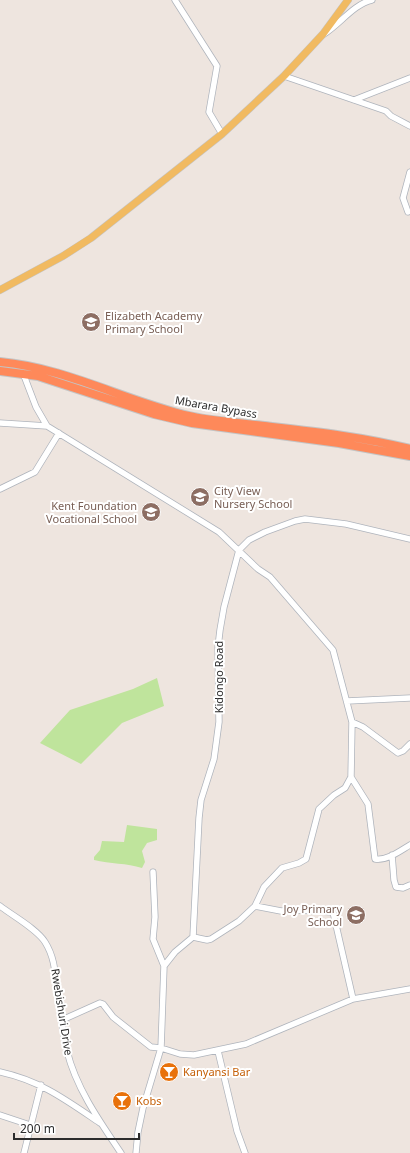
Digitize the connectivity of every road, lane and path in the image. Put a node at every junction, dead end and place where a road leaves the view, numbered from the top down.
1 (175, 0) edge
2 (348, 0) edge
3 (372, 0) edge
4 (323, 34) junction
5 (284, 76) junction
6 (410, 78) edge
7 (354, 100) junction
8 (410, 126) edge
9 (222, 134) junction
10 (410, 172) edge
11 (408, 212) dead end
12 (0, 290) edge
13 (0, 362) edge
14 (0, 371) edge
15 (24, 373) junction
16 (0, 423) edge
17 (48, 426) junction
18 (59, 433) junction
19 (410, 448) edge
20 (410, 456) edge
21 (0, 489) edge
22 (410, 539) edge
23 (239, 550) junction
24 (410, 698) edge
25 (347, 701) junction
26 (352, 722) junction
27 (410, 744) edge
28 (351, 777) junction
29 (410, 845) edge
30 (392, 855) junction
31 (153, 872) dead end
32 (410, 886) edge
33 (0, 906) edge
34 (255, 906) junction
35 (193, 937) junction
36 (164, 966) junction
37 (410, 988) edge
38 (352, 999) junction
39 (62, 1020) junction
40 (161, 1048) junction
41 (218, 1051) junction
42 (0, 1072) edge
43 (41, 1085) junction
44 (0, 1115) edge
45 (30, 1125) junction
46 (102, 1125) junction
47 (24, 1153) edge
48 (121, 1153) edge
49 (136, 1153) edge
50 (245, 1153) edge

1 - 9 street
2 - 4 main road
3 - 4 street
4 - 5 main road
5 - 7 street
5 - 9 main road
6 - 7 street
7 - 8 street
9 - 12 main road
10 - 11 street
13 - 19 highway, Mbarara Bypass
14 - 15 highway, Mbarara Bypass
15 - 17 street
15 - 20 highway, Mbarara Bypass
16 - 17 street
17 - 18 street
18 - 21 street
18 - 23 street
22 - 23 street
23 - 25 street
23 - 35 street, Kidongo Road
24 - 25 street
25 - 26 street
26 - 27 street
26 - 28 street
28 - 30 street
28 - 34 street
29 - 30 street
30 - 32 street
31 - 36 street
33 - 39 street, Rwebishuri Drive
34 - 35 street
34 - 38 street
35 - 36 street
36 - 40 street
37 - 38 street
38 - 41 street
39 - 40 street
39 - 46 street, Rwebishuri Drive
40 - 41 street
40 - 49 street
41 - 50 street
42 - 43 street
43 - 45 street
43 - 46 street
44 - 45 street
45 - 47 street
46 - 48 street, Rwebishuri Drive

